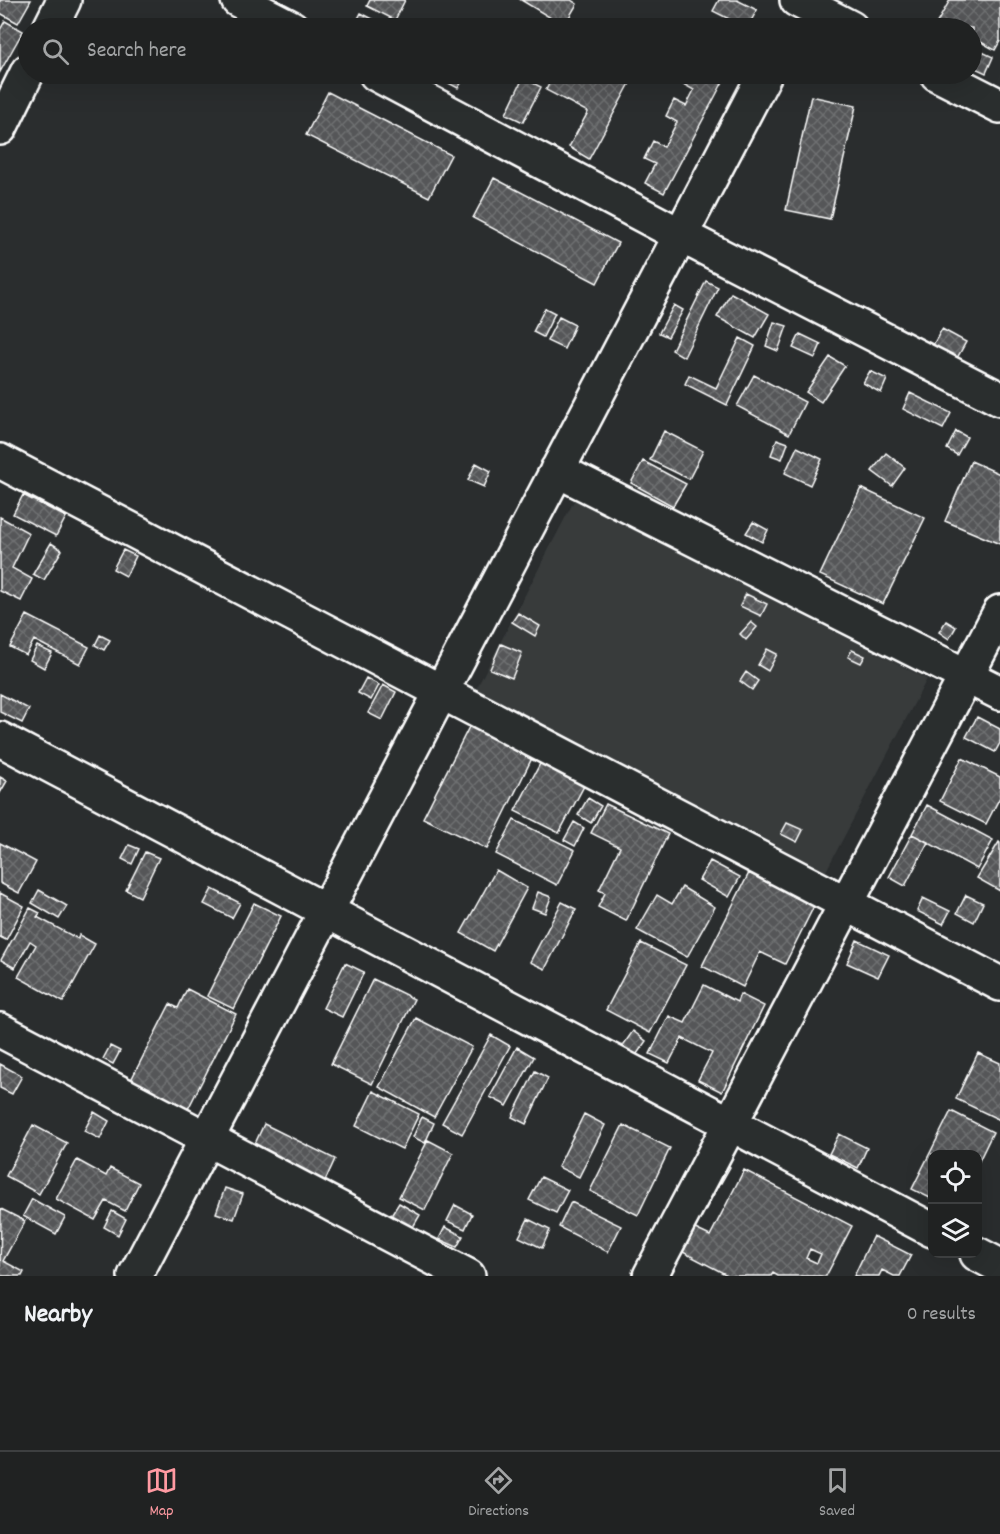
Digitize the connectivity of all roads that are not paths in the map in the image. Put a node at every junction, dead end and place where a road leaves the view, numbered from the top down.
1 (64, 0) edge
2 (238, 0) edge
3 (798, 8) edge
4 (55, 18) edge
5 (272, 18) edge
6 (824, 18) edge
7 (22, 84) edge
8 (395, 84) edge
9 (760, 84) edge
10 (957, 84) edge
11 (1000, 106) edge
12 (0, 128) edge
13 (680, 235) junction
14 (1000, 399) edge
15 (0, 461) edge
16 (557, 470) junction
17 (1000, 612) edge
18 (966, 676) junction
19 (441, 692) junction
20 (1000, 693) edge
21 (0, 739) edge
22 (846, 904) junction
23 (326, 911) junction
24 (1000, 984) edge
25 (0, 1030) edge
26 (730, 1124) junction
27 (207, 1138) junction
28 (928, 1227) edge
29 (982, 1257) edge
30 (1000, 1266) edge
31 (135, 1276) edge
32 (468, 1276) edge
33 (650, 1276) edge

1 - 4 street
2 - 5 street
3 - 6 street
7 - 12 street
8 - 13 street
9 - 13 street
10 - 11 street
13 - 14 street
13 - 16 street
15 - 19 street
16 - 18 street
16 - 19 street
17 - 18 street
18 - 20 street
18 - 22 street
19 - 22 street
19 - 23 street
21 - 23 street
22 - 24 street
22 - 26 street
23 - 26 street
23 - 27 street
25 - 27 street
26 - 28 street
26 - 33 street
27 - 31 street
27 - 32 street
29 - 30 street

